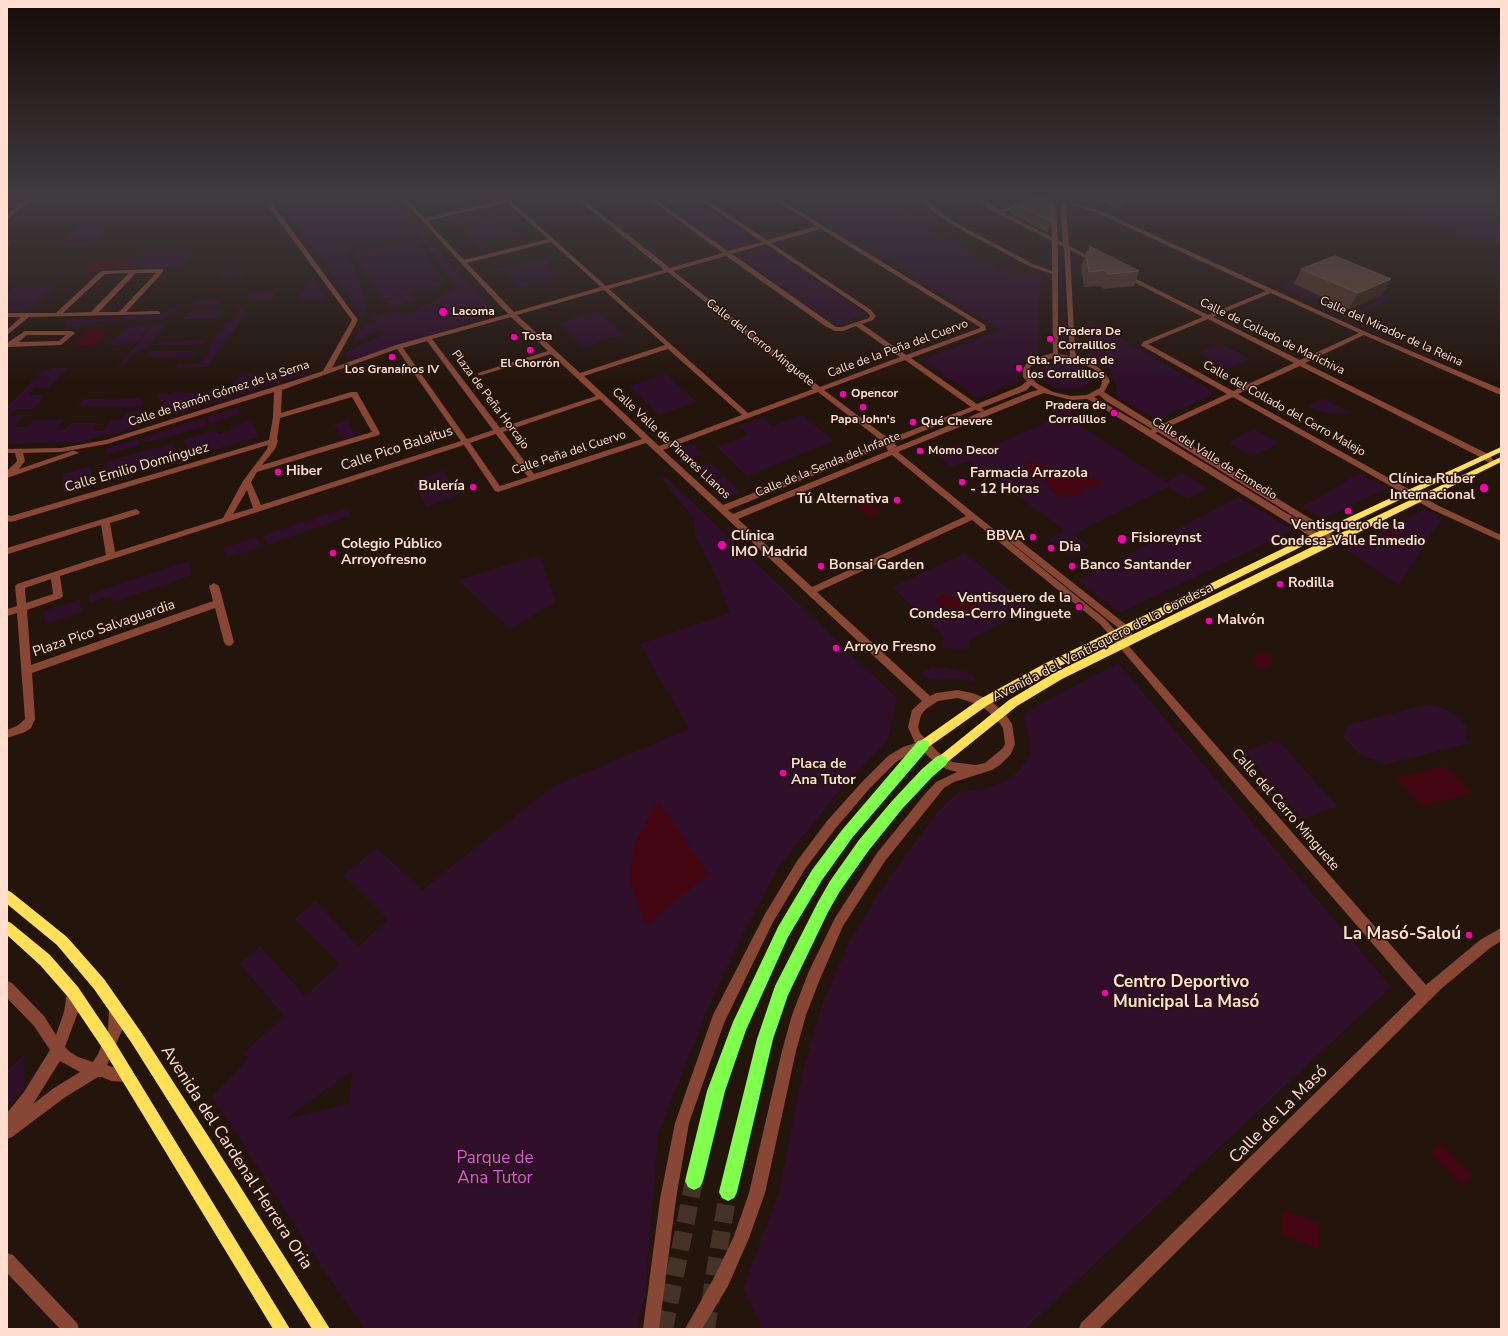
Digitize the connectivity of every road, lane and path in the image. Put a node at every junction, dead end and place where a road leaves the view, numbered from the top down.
1 (311, 260) edge
2 (470, 260) edge
3 (574, 260) edge
4 (656, 260) edge
5 (702, 260) edge
6 (737, 260) edge
7 (793, 260) edge
8 (876, 260) edge
9 (1023, 260) edge
10 (1054, 260) edge
11 (1067, 260) edge
12 (1093, 260) edge
13 (1205, 260) edge
14 (463, 262) joint
15 (1106, 267) edge
16 (668, 270) junction
17 (135, 271) junction
18 (1054, 273) junction
19 (1119, 273) edge
20 (605, 288) junction
21 (1272, 291) junction
22 (158, 313) dead end
23 (511, 313) junction
24 (58, 314) junction
25 (93, 314) junction
26 (121, 314) junction
27 (7, 315) edge
28 (26, 315) junction
29 (1208, 318) junction
30 (857, 324) junction
31 (7, 333) edge
32 (1364, 333) junction
33 (428, 338) junction
34 (10, 345) edge
35 (398, 346) junction
36 (669, 346) junction
37 (552, 352) junction
38 (1054, 356) junction
39 (906, 358) junction
40 (1074, 358) junction
41 (1300, 363) junction
42 (325, 372) junction
43 (480, 374) dead end
44 (578, 376) junction
45 (1030, 382) junction
46 (278, 388) junction
47 (820, 390) junction
48 (1044, 391) junction
49 (1501, 391) edge
50 (1100, 392) junction
51 (1233, 395) junction
52 (600, 397) junction
53 (1088, 397) junction
54 (977, 407) junction
55 (985, 413) junction
56 (747, 416) junction
57 (277, 417) junction
58 (1158, 429) junction
59 (498, 431) junction
60 (1146, 431) junction
61 (647, 440) junction
62 (274, 441) junction
63 (107, 442) junction
64 (466, 442) junction
65 (657, 448) junction
66 (893, 448) junction
67 (1501, 449) edge
68 (7, 451) edge
69 (18, 451) junction
70 (1485, 456) junction
71 (1501, 459) edge
72 (1492, 463) junction
73 (254, 470) junction
74 (7, 475) edge
75 (533, 478) junction
76 (247, 481) junction
77 (1409, 492) junction
78 (1418, 498) junction
79 (258, 509) junction
80 (722, 509) junction
81 (136, 512) dead end
82 (973, 516) junction
83 (7, 518) edge
84 (732, 518) junction
85 (226, 519) junction
86 (105, 521) junction
87 (1326, 532) junction
88 (1316, 536) junction
89 (1501, 538) edge
90 (1331, 540) junction
91 (8, 551) dead end
92 (111, 556) junction
93 (55, 574) junction
94 (214, 586) dead end
95 (811, 591) junction
96 (218, 603) junction
97 (21, 608) junction
98 (7, 613) edge
99 (1126, 629) junction
100 (1114, 634) junction
101 (229, 642) dead end
102 (1122, 645) junction
103 (26, 671) junction
104 (929, 701) junction
105 (984, 702) junction
106 (1000, 715) junction
107 (7, 734) edge
108 (923, 745) junction
109 (941, 761) junction
110 (976, 770) junction
111 (7, 896) edge
112 (7, 927) edge
113 (1501, 934) edge
114 (7, 988) edge
115 (73, 992) junction
116 (1426, 995) junction
117 (116, 1009) junction
118 (47, 1035) junction
119 (108, 1044) junction
120 (58, 1049) junction
121 (48, 1068) junction
122 (96, 1070) junction
123 (127, 1075) junction
124 (7, 1125) edge
125 (7, 1132) edge
126 (694, 1180) tunnel mouth
127 (728, 1192) tunnel mouth
128 (7, 1261) edge
129 (71, 1329) edge
130 (282, 1329) edge
131 (322, 1329) edge
132 (651, 1329) edge
133 (694, 1329) edge
134 (1088, 1329) edge

1 - 42 street, Calle de Ramón Gómez de la Serna
2 - 14 street
3 - 20 street
4 - 16 street, Calle del Cerro Minguete
5 - 16 street
6 - 30 street
7 - 30 street
8 - 39 street, Calle de la Peña del Cuervo
9 - 18 street
10 - 18 street
11 - 40 street
12 - 15 street
13 - 21 street, Calle del Mirador de la Reina
14 - 23 street, Calle Valle de Pinares Llanos
16 - 20 street
16 - 47 street, Calle del Cerro Minguete
17 - 24 street
17 - 25 street
17 - 26 street
18 - 38 street
19 - 29 street, Calle de Collado de Marichiva
20 - 23 street
20 - 36 street
21 - 29 street
21 - 32 street, Calle del Mirador de la Reina
22 - 26 street
23 - 33 street
23 - 37 street, Calle Valle de Pinares Llanos
24 - 25 street
24 - 28 street
25 - 26 street
27 - 28 street
28 - 31 street
29 - 41 street, Calle de Collado de Marichiva
29 - 51 street, Calle del Collado del Cerro Malejo
30 - 39 street
32 - 41 street
32 - 49 street, Calle del Mirador de la Reina
33 - 35 street
33 - 59 street, Plaza de Peña Horcajo
34 - 34 street
35 - 42 street
35 - 64 street
36 - 44 street
36 - 56 street
37 - 43 street
37 - 44 street, Calle Valle de Pinares Llanos
38 - 40 street
38 - 45 street
39 - 47 street, Calle de la Peña del Cuervo
39 - 54 street
40 - 50 street
41 - 51 street
41 - 70 street, Calle de Collado de Marichiva
42 - 46 street, Calle de Ramón Gómez de la Serna
44 - 52 street, Calle Valle de Pinares Llanos
45 - 48 street
45 - 54 street, Calle de la Senda del Infante
46 - 57 street
46 - 63 street, Calle de Ramón Gómez de la Serna
47 - 56 street, Calle de la Peña del Cuervo
47 - 66 street, Calle del Cerro Minguete
48 - 53 street
48 - 55 street, Calle de la Senda del Infante
50 - 53 street
50 - 58 street, Calle del Valle de Enmedio
51 - 58 street
51 - 77 street, Calle del Collado del Cerro Malejo
52 - 59 street, Calle Pico Balaitus
52 - 61 street, Calle Valle de Pinares Llanos
53 - 60 street, Calle del Valle de Enmedio
54 - 55 street
54 - 66 street, Calle de la Senda del Infante
55 - 66 street, Calle de la Senda del Infante
56 - 65 street, Calle de la Peña del Cuervo
57 - 62 street
57 - 73 street
58 - 60 street
58 - 87 street, Calle del Valle de Enmedio
59 - 64 street, Calle Pico Balaitus
59 - 75 street, Plaza de Peña Horcajo
60 - 88 street, Calle del Valle de Enmedio
61 - 65 street, Calle Valle de Pinares Llanos
61 - 75 street, Calle Peña del Cuervo
62 - 73 street
62 - 83 street, Calle Emilio Domínguez
63 - 69 street, Calle de Ramón Gómez de la Serna
63 - 74 street
64 - 75 street, Calle Peña del Cuervo
64 - 79 street, Calle Pico Balaitus
65 - 80 street, Calle Valle de Pinares Llanos
66 - 80 street, Calle de la Senda del Infante
66 - 82 street, Calle del Cerro Minguete
66 - 84 street, Calle de la Senda del Infante
66 - 99 street, Calle del Cerro Minguete
67 - 70 main road, Avenida del Ventisquero de la Condesa
68 - 69 street, Calle de Ramón Gómez de la Serna
69 - 74 street
70 - 72 street, Calle de Collado de Marichiva
70 - 77 main road, Avenida del Ventisquero de la Condesa
71 - 72 main road, Avenida del Ventisquero de la Condesa
72 - 78 main road, Avenida del Ventisquero de la Condesa
73 - 76 street
76 - 79 street
76 - 85 street
77 - 78 street, Calle del Collado del Cerro Malejo
77 - 87 main road, Avenida del Ventisquero de la Condesa
78 - 89 street
78 - 90 main road, Avenida del Ventisquero de la Condesa
79 - 85 street, Calle Pico Balaitus
80 - 84 street, Calle Valle de Pinares Llanos
81 - 86 street
82 - 95 street
82 - 100 street, Calle del Cerro Minguete
84 - 95 street, Calle Valle de Pinares Llanos
85 - 92 street, Calle Pico Balaitus
86 - 91 street
86 - 92 street
87 - 88 main road, Avenida del Ventisquero de la Condesa
87 - 90 street, Calle del Valle de Enmedio
88 - 90 street, Calle del Valle de Enmedio
88 - 99 main road, Avenida del Ventisquero de la Condesa
90 - 102 main road, Avenida del Ventisquero de la Condesa
92 - 93 street, Calle Pico Balaitus
93 - 97 street, Calle Pico Balaitus
93 - 97 street
94 - 96 street
95 - 104 street, Calle Valle de Pinares Llanos
96 - 101 street
96 - 103 street, Plaza Pico Salvaguardia
97 - 98 street
97 - 103 street, Calle Pico Balaitus
99 - 100 main road, Avenida del Ventisquero de la Condesa
99 - 102 street
100 - 102 street, Calle del Cerro Minguete
100 - 105 main road, Avenida del Ventisquero de la Condesa
102 - 106 main road, Avenida del Ventisquero de la Condesa
102 - 116 street, Calle del Cerro Minguete
103 - 107 street, Plaza Pico Salvaguardia
104 - 105 street
104 - 108 street
105 - 106 street
105 - 108 main road, Avenida del Ventisquero de la Condesa
106 - 109 main road, Avenida del Ventisquero de la Condesa
106 - 110 street
108 - 109 street
108 - 126 highway
108 - 132 street, Avenida del Ventisquero de la Condesa
109 - 110 street
109 - 127 highway
110 - 133 street
111 - 117 main road, Avenida del Cardenal Herrera Oria
112 - 115 main road
113 - 116 street, Calle de La Masó
114 - 118 street
115 - 119 main road
115 - 120 street
116 - 134 street, Calle de La Masó
117 - 119 street
117 - 131 main road, Avenida del Cardenal Herrera Oria
118 - 120 street
118 - 121 street
119 - 122 street
119 - 123 main road
120 - 121 street
120 - 122 street
121 - 124 street
122 - 123 street
122 - 125 street
123 - 130 main road
128 - 129 street

